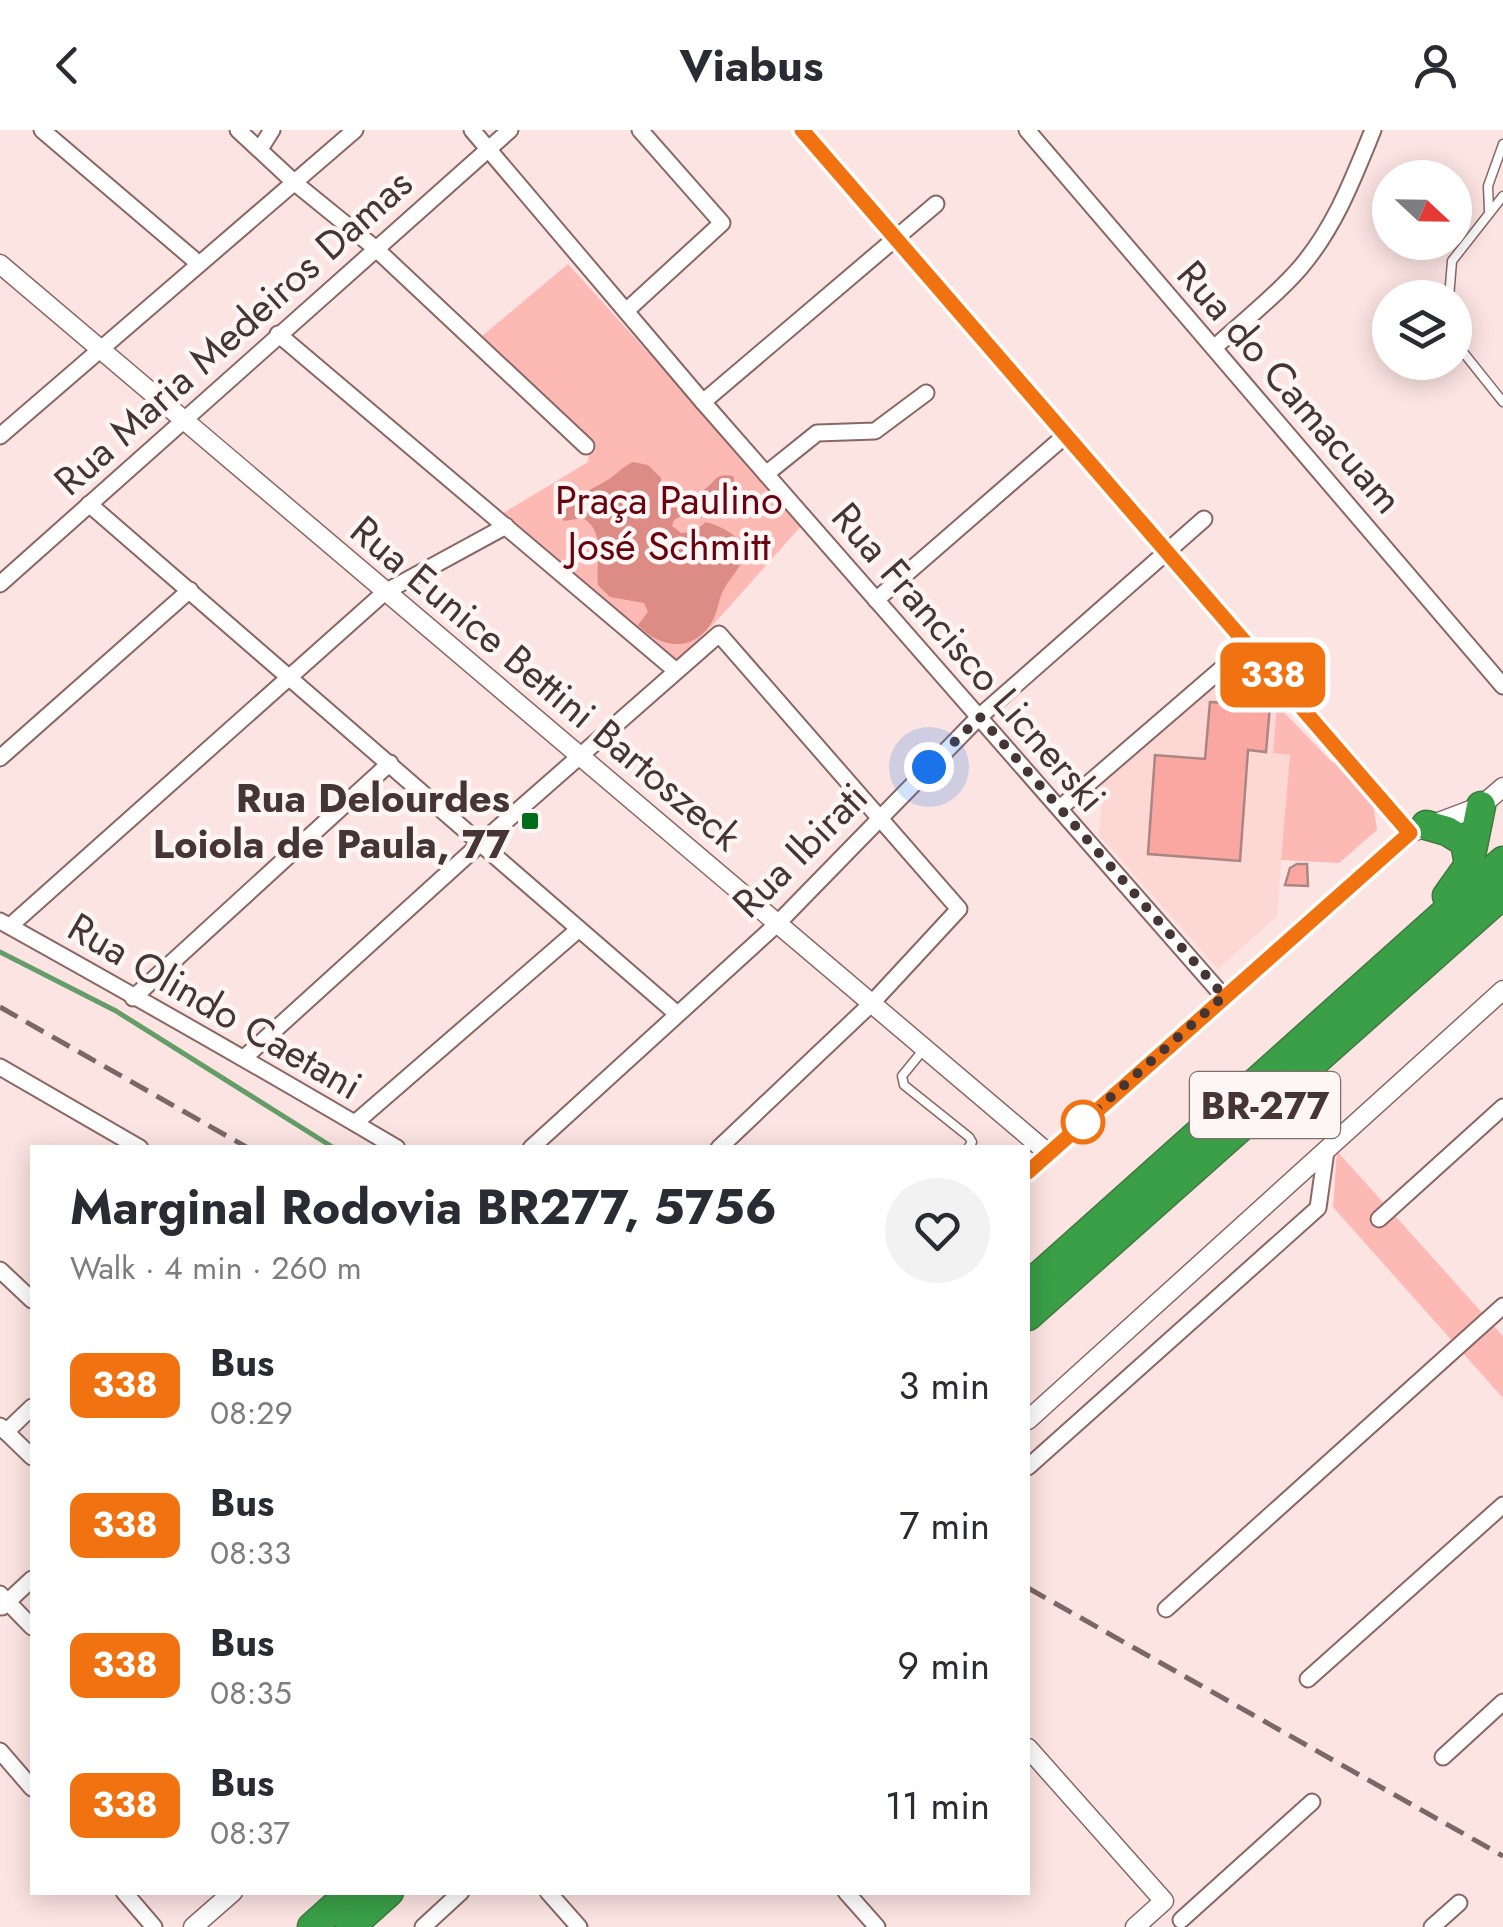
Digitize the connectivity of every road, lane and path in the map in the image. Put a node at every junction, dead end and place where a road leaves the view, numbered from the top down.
1 (42, 130) edge
2 (238, 130) edge
3 (272, 130) edge
4 (355, 130) edge
5 (472, 130) edge
6 (510, 130) edge
7 (640, 130) edge
8 (802, 130) edge
9 (1027, 130) edge
10 (1373, 130) edge
11 (1503, 144) edge
12 (488, 148) junction
13 (260, 149) junction
14 (295, 183) junction
15 (1503, 196) edge
16 (936, 204) dead end
17 (1489, 211) junction
18 (897, 237) junction
19 (376, 248) junction
20 (198, 263) junction
21 (0, 266) edge
22 (1450, 280) edge
23 (626, 311) junction
24 (278, 334) junction
25 (1214, 348) junction
26 (98, 349) junction
27 (1472, 363) edge
28 (926, 393) dead end
29 (703, 402) junction
30 (1503, 402) edge
31 (182, 420) junction
32 (1066, 434) junction
33 (0, 436) edge
34 (586, 446) dead end
35 (766, 474) junction
36 (90, 504) junction
37 (1204, 519) dead end
38 (506, 526) junction
39 (1168, 552) junction
40 (0, 584) edge
41 (190, 590) junction
42 (385, 592) junction
43 (876, 600) junction
44 (1248, 646) junction
45 (675, 670) junction
46 (291, 677) junction
47 (1503, 686) edge
48 (980, 717) junction
49 (580, 757) junction
50 (0, 758) edge
51 (390, 762) junction
52 (1503, 787) edge
53 (1481, 806) junction
54 (1060, 808) junction
55 (879, 816) junction
56 (1418, 829) junction
57 (482, 842) junction
58 (1503, 861) edge
59 (1469, 864) junction
60 (1503, 894) edge
61 (1490, 913) edge
62 (5, 923) edge
63 (776, 924) junction
64 (579, 930) junction
65 (1407, 946) junction
66 (1503, 990) edge
67 (1224, 996) junction
68 (133, 998) junction
69 (871, 1004) junction
70 (676, 1013) junction
71 (924, 1049) junction
72 (245, 1057) junction
73 (0, 1068) edge
74 (1503, 1107) edge
75 (355, 1123) junction
76 (135, 1145) edge
77 (392, 1145) edge
78 (534, 1145) edge
79 (722, 1145) edge
80 (970, 1145) edge
81 (1326, 1151) junction
82 (1048, 1153) junction
83 (1030, 1170) edge
84 (1378, 1219) dead end
85 (0, 1270) edge
86 (1030, 1284) edge
87 (30, 1298) edge
88 (1503, 1306) edge
89 (1030, 1314) edge
90 (30, 1409) edge
91 (1030, 1418) edge
92 (3, 1429) edge
93 (30, 1455) edge
94 (1030, 1466) edge
95 (1503, 1505) edge
96 (30, 1581) edge
97 (2, 1602) edge
98 (1166, 1609) dead end
99 (30, 1624) edge
100 (1308, 1679) dead end
101 (1503, 1702) edge
102 (1030, 1750) edge
103 (0, 1751) edge
104 (1442, 1757) dead end
105 (30, 1786) edge
106 (1312, 1802) dead end
107 (127, 1895) edge
108 (230, 1895) edge
109 (348, 1895) edge
110 (385, 1895) edge
111 (459, 1895) edge
112 (551, 1895) edge
113 (849, 1895) edge
114 (1164, 1901) junction
115 (1459, 1903) dead end
116 (1184, 1924) edge
117 (154, 1927) edge
118 (193, 1927) edge
119 (312, 1927) edge
120 (350, 1927) edge
121 (423, 1927) edge
122 (578, 1927) edge
123 (877, 1927) edge
124 (1135, 1927) edge
125 (1432, 1927) edge

1 - 20 street
2 - 13 street
3 - 13 street
4 - 14 street
5 - 12 street, Rua Francisco Licnerski
6 - 12 street, Rua Maria Medeiros Damas
7 - 23 street
8 - 18 street
9 - 25 street, Rua do Camacuam
10 - 25 street
11 - 17 lane
12 - 19 street, Rua Maria Medeiros Damas
12 - 23 street, Rua Francisco Licnerski
13 - 14 street
14 - 19 street
14 - 20 street
15 - 17 lane
16 - 18 street
17 - 22 lane
18 - 29 street
18 - 32 street
19 - 24 street, Rua Maria Medeiros Damas
19 - 34 street
20 - 26 street
21 - 26 street, Rua Eunice Bettini Bartoszeck
23 - 29 street, Rua Francisco Licnerski
24 - 31 street, Rua Maria Medeiros Damas
24 - 38 street
25 - 47 street, Rua do Camacuam
26 - 31 street, Rua Eunice Bettini Bartoszeck
26 - 33 street
27 - 30 lane
28 - 35 street
29 - 35 street, Rua Francisco Licnerski
31 - 36 street, Rua Maria Medeiros Damas
31 - 42 street, Rua Eunice Bettini Bartoszeck
32 - 39 street
32 - 43 street
35 - 43 street, Rua Francisco Licnerski
36 - 40 street, Rua Maria Medeiros Damas
36 - 41 street
37 - 39 street, Rua Ibirati
38 - 42 street
38 - 45 street
39 - 44 street
39 - 48 street, Rua Ibirati
41 - 46 street
41 - 50 street
42 - 46 street
42 - 49 street, Rua Eunice Bettini Bartoszeck
43 - 48 street, Rua Francisco Licnerski
44 - 54 street
44 - 56 street
45 - 49 street
45 - 55 street
46 - 51 street
46 - 62 street
48 - 54 street, Rua Francisco Licnerski
48 - 55 street, Rua Ibirati
49 - 57 street
49 - 63 street, Rua Eunice Bettini Bartoszeck
51 - 57 street
51 - 68 street
52 - 53 street
53 - 56 street
53 - 59 highway
54 - 67 street, Rua Francisco Licnerski
55 - 63 street, Rua Ibirati
55 - 69 street
56 - 59 highway
56 - 67 street
57 - 64 street
57 - 72 street
58 - 65 highway, BR-277
59 - 65 highway
60 - 61 highway, BR-277
61 - 89 highway, BR-277
62 - 68 street, Rua Olindo Caetani
63 - 69 street, Rua Eunice Bettini Bartoszeck
63 - 70 street, Rua Ibirati
64 - 70 street
64 - 75 street
65 - 86 highway, BR-277
66 - 81 street
67 - 82 street
68 - 72 street, Rua Olindo Caetani
69 - 71 street, Rua Eunice Bettini Bartoszeck
69 - 79 street
70 - 78 street, Rua Ibirati
71 - 80 lane
71 - 82 street, Rua Eunice Bettini Bartoszeck
72 - 75 street, Rua Olindo Caetani
73 - 76 street
74 - 84 street
75 - 77 street, Rua Olindo Caetani
81 - 91 street
81 - 94 street
82 - 83 street
85 - 87 street
88 - 98 street
90 - 92 street
92 - 93 street
95 - 100 street
96 - 97 street
97 - 99 street
101 - 104 street
102 - 114 street
103 - 105 street
106 - 116 street
107 - 117 street
108 - 118 street
109 - 119 highway
110 - 120 highway
111 - 121 street
112 - 122 street
113 - 123 street
114 - 116 street
114 - 124 street
115 - 125 street

